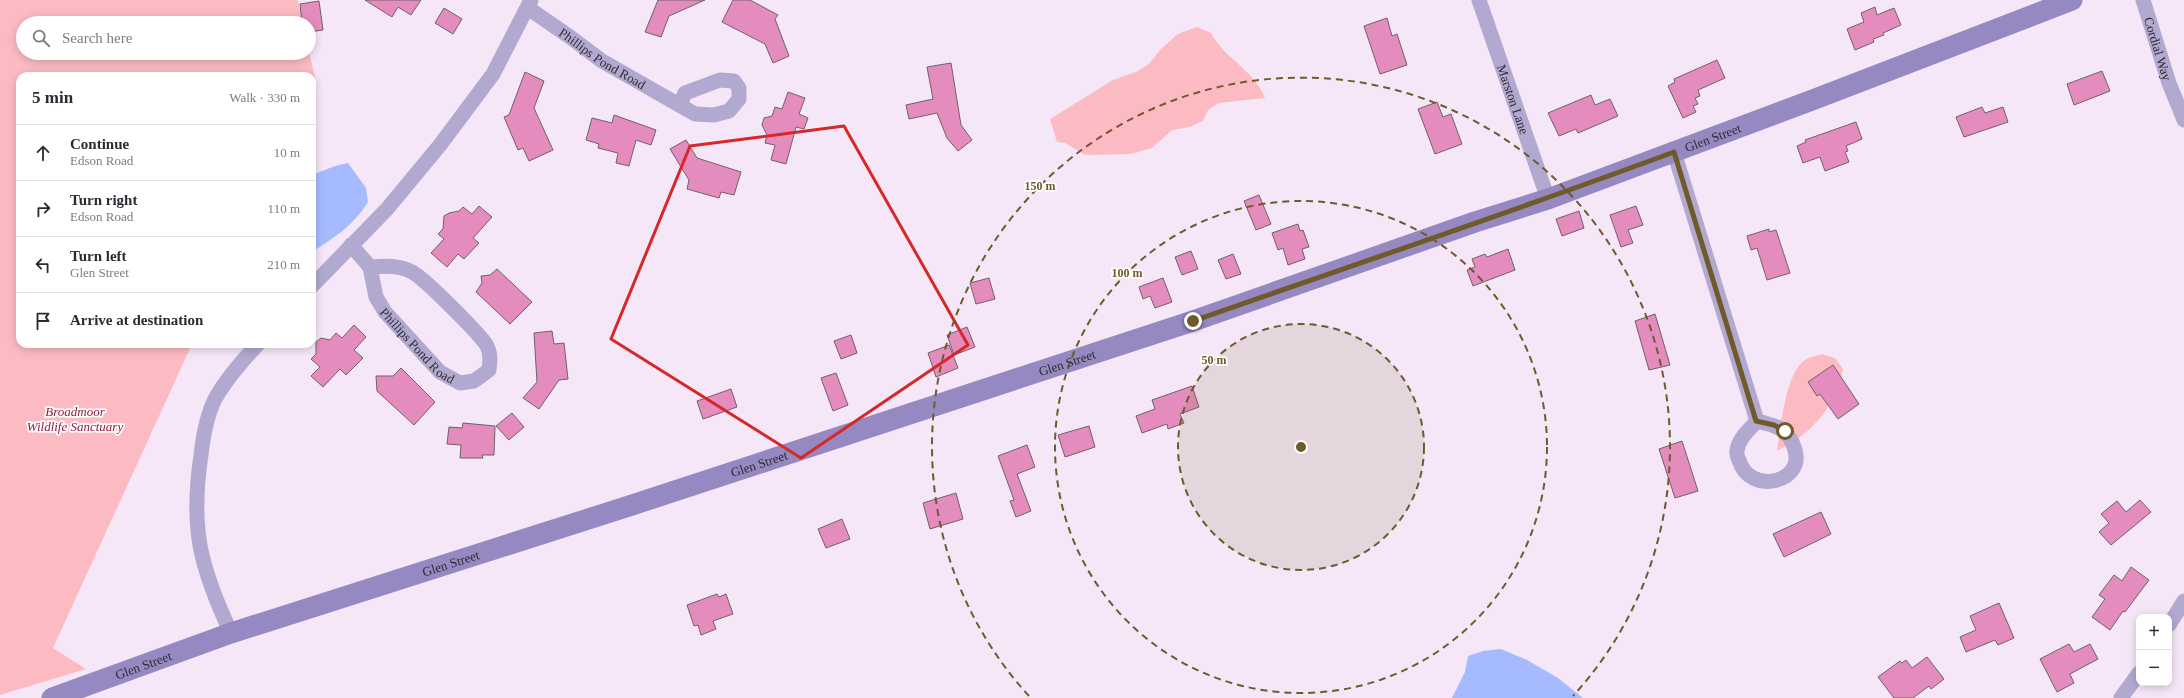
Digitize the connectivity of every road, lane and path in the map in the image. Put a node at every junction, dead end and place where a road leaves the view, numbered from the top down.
1 (1479, 0) edge
2 (2072, 0) edge
3 (2143, 0) edge
4 (529, 4) edge
5 (680, 105) dead end
6 (2184, 120) edge
7 (1674, 152) junction
8 (1548, 199) junction
9 (351, 245) junction
10 (370, 267) junction
11 (316, 282) edge
12 (254, 348) edge
13 (1756, 421) dead end
14 (2184, 601) edge
15 (2172, 620) edge
16 (231, 633) junction
17 (2136, 677) edge
18 (52, 698) edge
19 (2121, 698) edge

1 - 8 street, Marston Lane
2 - 7 street, Glen Street
3 - 6 street, Cordial Way
4 - 5 street, Phillips Pond Road
4 - 9 street, Phillips Pond Road
7 - 8 street, Glen Street
7 - 13 street
8 - 16 street, Glen Street
9 - 10 street, Phillips Pond Road
9 - 11 street, Phillips Pond Road
10 - 10 street, Phillips Pond Road
12 - 16 street
14 - 15 street
16 - 18 street, Glen Street
17 - 19 street

